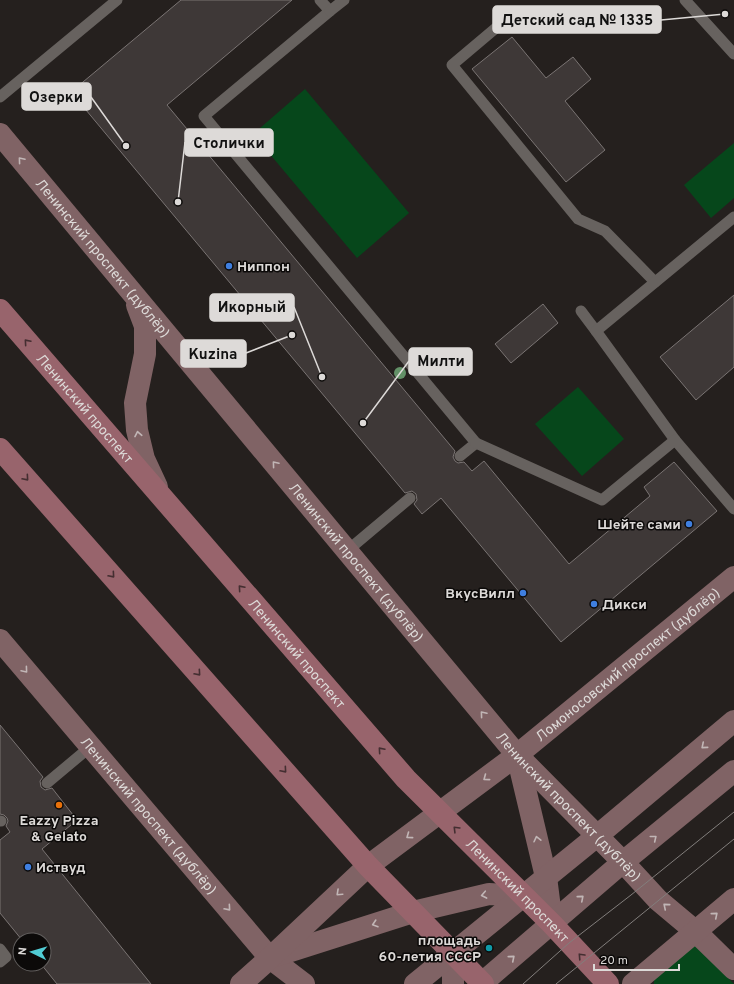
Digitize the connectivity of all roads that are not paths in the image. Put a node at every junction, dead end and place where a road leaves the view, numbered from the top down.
1 (116, 0) edge
2 (320, 0) edge
3 (344, 0) edge
4 (685, 0) edge
5 (330, 11) junction
6 (509, 17) dead end
7 (734, 54) edge
8 (0, 97) edge
9 (0, 134) edge
10 (734, 217) edge
11 (655, 282) junction
12 (134, 296) junction
13 (0, 310) edge
14 (581, 312) dead end
15 (596, 331) junction
16 (675, 440) junction
17 (476, 443) junction
18 (0, 449) edge
19 (460, 456) dead end
20 (162, 497) junction
21 (410, 498) dead end
22 (734, 509) edge
23 (347, 551) junction
24 (734, 577) edge
25 (0, 640) edge
26 (734, 721) edge
27 (90, 747) junction
28 (517, 755) junction
29 (734, 771) edge
30 (47, 783) dead end
31 (440, 813) junction
32 (597, 836) junction
33 (623, 862) junction
34 (368, 866) junction
35 (546, 877) junction
36 (523, 896) junction
37 (734, 899) edge
38 (413, 912) junction
39 (552, 924) junction
40 (696, 931) junction
41 (0, 949) edge
42 (453, 954) junction
43 (270, 958) junction
44 (0, 962) edge
45 (734, 969) edge
46 (241, 984) edge
47 (304, 984) edge
48 (415, 984) edge
49 (453, 984) edge
50 (482, 984) edge
51 (608, 984) edge
52 (633, 984) edge

1 - 8 lane
2 - 5 lane
3 - 5 lane
4 - 7 lane
5 - 17 lane
6 - 11 lane
12 -> 9 street, Ленинский проспект (дублёр)
10 - 11 lane
11 - 15 lane
20 -> 12 street
23 -> 12 street, Ленинский проспект (дублёр)
20 -> 13 main road, Ленинский проспект
14 - 15 lane
15 - 16 lane
16 - 17 lane
16 - 22 lane
17 - 19 lane
18 -> 34 main road
31 -> 20 main road, Ленинский проспект
21 - 23 lane
28 -> 23 street, Ленинский проспект (дублёр)
24 - 28 street, Ломоносовский проспект (дублёр)
25 -> 27 street, Ленинский проспект (дублёр)
26 -> 32 street
27 - 30 lane
27 -> 43 street, Ленинский проспект (дублёр)
28 -> 31 street, Ломоносовский проспект (дублёр)
28 - 32 street, Ленинский проспект (дублёр)
35 -> 28 street
33 -> 29 street
31 -> 34 street, Ломоносовский проспект (дублёр)
36 -> 31 main road, Ленинский проспект
32 - 33 street, Ленинский проспект (дублёр)
32 - 35 street
39 -> 33 street
40 -> 33 street, Ленинский проспект (дублёр)
34 - 38 main road
34 -> 43 street
35 - 36 street
35 - 39 street
36 -> 38 street
36 - 39 main road, Ленинский проспект
36 - 42 street
40 -> 37 street
38 - 42 main road
38 -> 43 street
50 -> 39 street
51 -> 39 main road, Ленинский проспект
40 - 45 street, Ленинский проспект (дублёр)
40 - 52 street
41 - 44 lane
42 - 48 street
42 - 49 street
42 - 50 main road
43 - 46 street
43 - 47 street, Ленинский проспект (дублёр)

